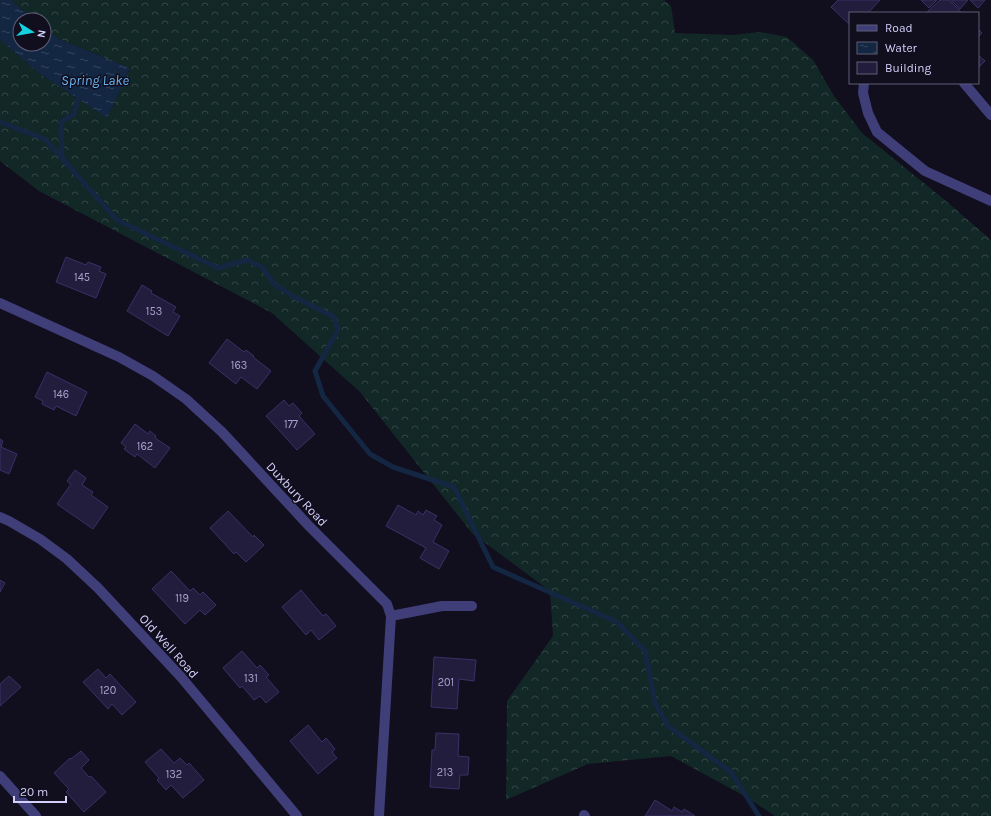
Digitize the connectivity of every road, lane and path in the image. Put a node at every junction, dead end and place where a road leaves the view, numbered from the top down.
1 (864, 84) edge
2 (965, 84) edge
3 (991, 115) edge
4 (991, 202) edge
5 (0, 303) edge
6 (0, 517) edge
7 (472, 606) dead end
8 (391, 616) junction
9 (0, 776) edge
10 (36, 816) edge
11 (297, 816) edge
12 (379, 816) edge

1 - 4 street
2 - 3 street
5 - 8 street, Duxbury Road
6 - 11 street, Old Well Road
7 - 8 street
8 - 12 street
9 - 10 street

